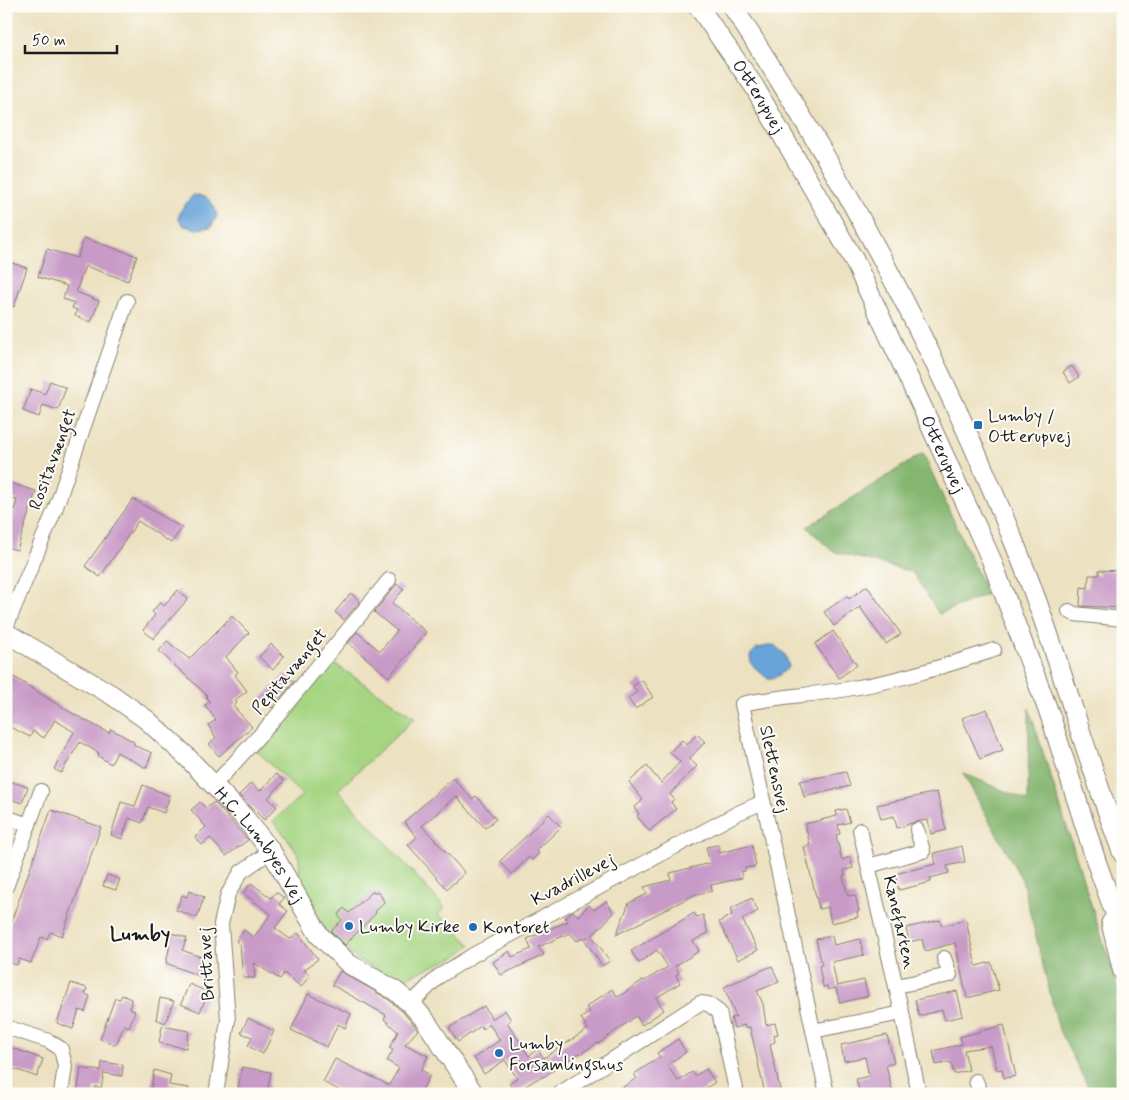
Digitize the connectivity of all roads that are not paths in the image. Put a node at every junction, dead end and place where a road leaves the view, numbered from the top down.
1 (698, 6) edge
2 (732, 6) edge
3 (127, 301) dead end
4 (389, 580) dead end
5 (1069, 611) dead end
6 (1123, 619) edge
7 (6, 626) edge
8 (6, 633) edge
9 (994, 650) dead end
10 (215, 784) junction
11 (41, 792) dead end
12 (763, 802) junction
13 (6, 817) edge
14 (29, 825) junction
15 (860, 830) dead end
16 (917, 830) dead end
17 (270, 851) junction
18 (1123, 854) edge
19 (1097, 864) junction
20 (868, 866) junction
21 (6, 887) edge
22 (1123, 935) edge
23 (944, 958) dead end
24 (1123, 972) edge
25 (896, 986) junction
26 (411, 1004) junction
27 (902, 1013) junction
28 (6, 1027) edge
29 (813, 1031) junction
30 (61, 1094) edge
31 (216, 1094) edge
32 (474, 1094) edge
33 (559, 1094) edge
34 (738, 1094) edge
35 (827, 1094) edge
36 (919, 1094) edge

1 - 19 main road, Otterupvej
2 - 18 main road, Otterupvej
3 - 7 street, Rositavænget
4 - 10 street, Pepitavænget
5 - 6 street
8 - 10 main road, H.C. Lumbyes Vej
9 - 12 street, Slettensvej
10 - 17 main road, H.C. Lumbyes Vej
11 - 14 street
12 - 26 street, Kvadrillevej
12 - 29 street, Slettensvej
13 - 14 street
14 - 21 street
15 - 20 street, Kanefarten
16 - 20 street, Kanefarten
17 - 26 main road, H.C. Lumbyes Vej
17 - 31 street, Brittavej
19 - 22 main road, Otterupvej
19 - 24 main road
20 - 25 street, Kanefarten
23 - 25 street, Kanefarten
25 - 27 street, Kanefarten
26 - 32 main road, H.C. Lumbyes Vej
27 - 29 street
27 - 36 street, Kanefarten
28 - 30 street
29 - 35 street, Slettensvej
33 - 34 street

